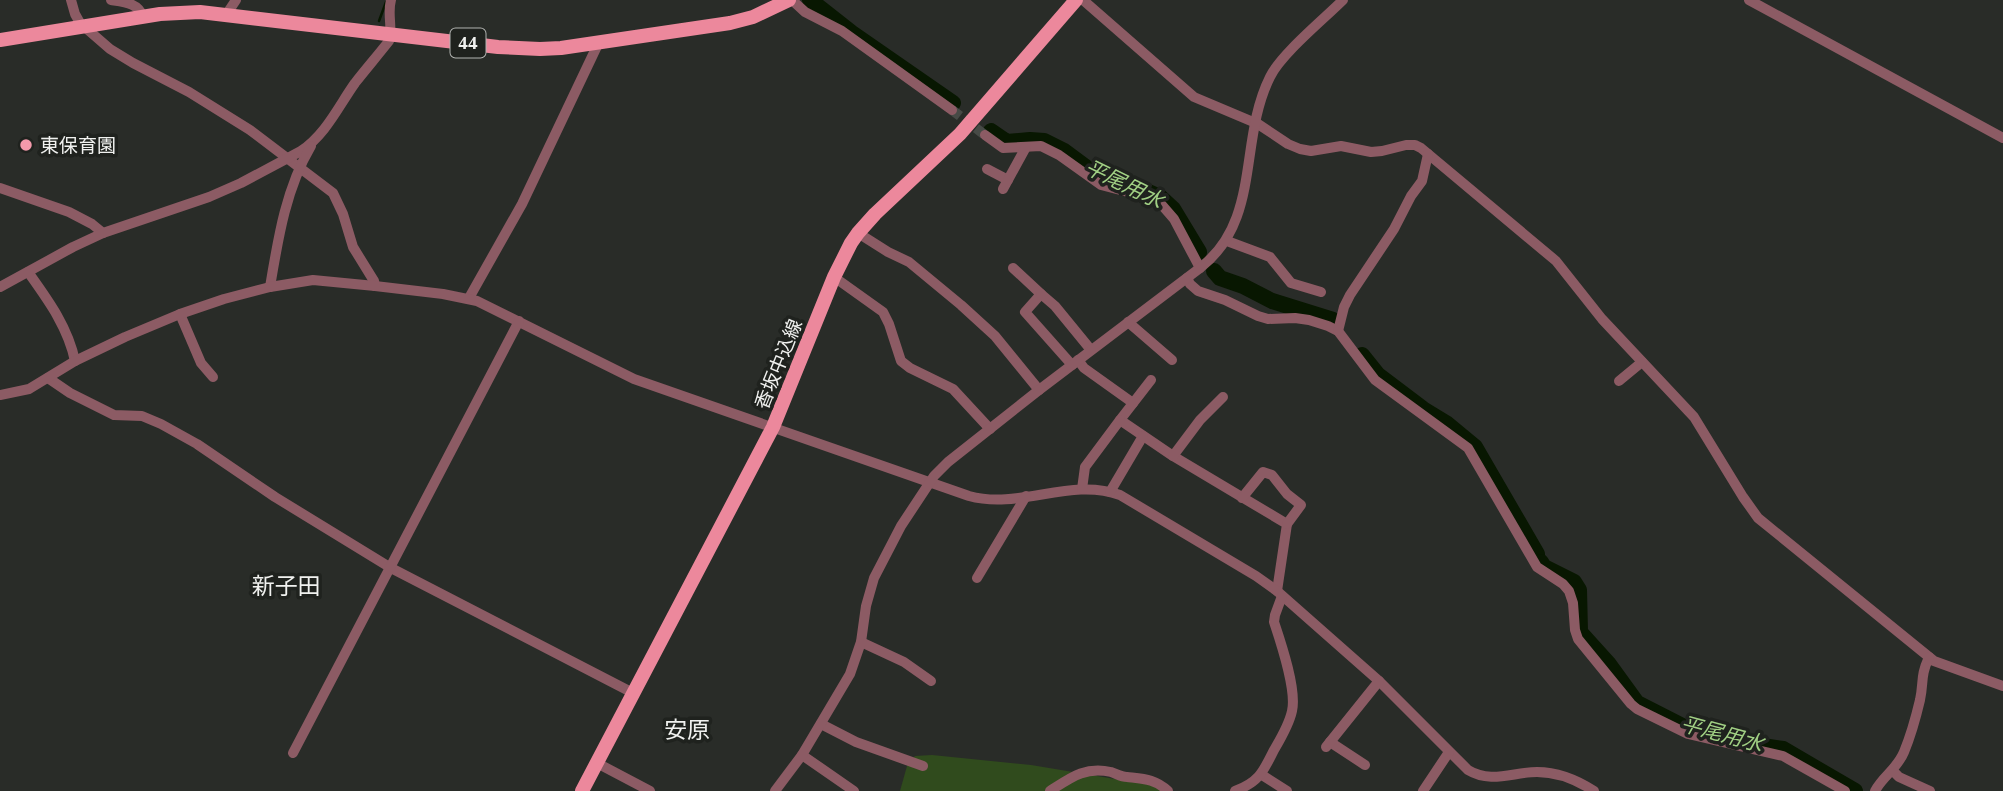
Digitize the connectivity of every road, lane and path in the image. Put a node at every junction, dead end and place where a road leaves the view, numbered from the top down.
1 (71, 0) edge
2 (111, 0) edge
3 (236, 0) edge
4 (391, 0) edge
5 (790, 0) edge
6 (1076, 0) edge
7 (1083, 0) edge
8 (1343, 0) edge
9 (1749, 0) edge
10 (226, 15) junction
11 (143, 17) junction
12 (84, 27) junction
13 (391, 34) junction
14 (0, 40) edge
15 (599, 42) junction
16 (953, 110) tunnel mouth
17 (1256, 124) junction
18 (985, 135) tunnel mouth
19 (2003, 138) edge
20 (312, 144) junction
21 (1026, 147) junction
22 (1428, 154) junction
23 (287, 158) junction
24 (299, 167) junction
25 (987, 169) dead end
26 (0, 188) edge
27 (103, 233) junction
28 (858, 233) junction
29 (1227, 241) junction
30 (1013, 268) dead end
31 (1200, 268) junction
32 (28, 272) junction
33 (834, 277) junction
34 (1187, 278) junction
35 (375, 286) junction
36 (0, 287) edge
37 (270, 287) junction
38 (1321, 292) dead end
39 (1041, 294) junction
40 (469, 298) junction
41 (180, 314) junction
42 (519, 321) junction
43 (1128, 322) junction
44 (1338, 331) junction
45 (1091, 350) junction
46 (1172, 360) dead end
47 (75, 361) junction
48 (1642, 362) junction
49 (1075, 363) junction
50 (213, 377) dead end
51 (48, 378) junction
52 (1151, 380) dead end
53 (1619, 381) dead end
54 (1039, 390) junction
55 (0, 395) edge
56 (1223, 397) dead end
57 (1133, 403) junction
58 (1120, 420) junction
59 (773, 427) junction
60 (990, 429) junction
61 (1143, 436) junction
62 (1173, 456) junction
63 (929, 482) junction
64 (1082, 489) junction
65 (1110, 492) junction
66 (1026, 496) junction
67 (1242, 498) junction
68 (1287, 524) junction
69 (391, 568) junction
70 (977, 578) dead end
71 (1280, 593) junction
72 (861, 642) junction
73 (1929, 657) junction
74 (931, 681) dead end
75 (1379, 681) junction
76 (2003, 686) edge
77 (633, 693) junction
78 (821, 724) junction
79 (1449, 752) junction
80 (293, 753) dead end
81 (802, 755) junction
82 (597, 763) junction
83 (1365, 765) dead end
84 (923, 766) dead end
85 (1892, 771) junction
86 (1262, 775) junction
87 (582, 791) edge
88 (650, 791) edge
89 (775, 791) edge
90 (854, 791) edge
91 (1050, 791) edge
92 (1168, 791) edge
93 (1235, 791) edge
94 (1287, 791) edge
95 (1423, 791) edge
96 (1594, 791) edge
97 (1845, 791) edge
98 (1875, 791) edge
99 (1930, 791) edge

1 - 12 street
2 - 11 street
3 - 10 street
4 - 13 street
5 - 15 main road, 44
5 - 16 street
6 - 28 main road, 香坂中込線
7 - 17 street
8 - 17 street
9 - 19 street
10 - 11 main road, 44
10 - 13 main road, 44
11 - 12 main road, 44
12 - 14 main road, 44
12 - 23 street
13 - 15 main road, 44
13 - 20 street
15 - 40 street
17 - 22 street
17 - 29 street
18 - 21 street
20 - 23 street
20 - 24 street
21 - 25 street
21 - 31 street
22 - 44 street
22 - 48 street
23 - 24 street
23 - 27 street
24 - 35 street
24 - 37 street
26 - 27 street
27 - 32 street
28 - 33 main road, 香坂中込線
28 - 54 street
29 - 31 street
29 - 38 street
30 - 39 street
31 - 34 street
32 - 36 street
32 - 47 street
33 - 59 main road, 香坂中込線
33 - 60 street
34 - 43 street
34 - 44 street
35 - 37 street
35 - 40 street
37 - 41 street
39 - 45 street
39 - 49 street
40 - 42 street
41 - 47 street
41 - 50 street
42 - 59 street
42 - 69 street
43 - 45 street
43 - 46 street
44 - 97 street
45 - 49 street
47 - 51 street
48 - 53 street
48 - 73 street
49 - 54 street
49 - 57 street
51 - 55 street
51 - 69 street
52 - 57 street
54 - 60 street
56 - 62 street
57 - 58 street
58 - 61 street
58 - 64 street
59 - 63 street
59 - 77 main road, 香坂中込線
60 - 63 street
61 - 62 street
61 - 65 street
62 - 67 street
63 - 66 street
63 - 72 street
64 - 65 street
64 - 66 street
65 - 71 street
66 - 70 street
67 - 68 street
67 - 68 street
68 - 71 street
69 - 77 street
69 - 80 street
71 - 75 street
71 - 86 street
72 - 74 street
72 - 78 street
73 - 76 street
73 - 85 street
75 - 79 street
75 - 83 street
77 - 82 main road, 香坂中込線
78 - 81 street
78 - 84 street
79 - 95 street
79 - 96 street
81 - 89 street
81 - 90 street
82 - 87 main road, 香坂中込線
82 - 88 street
85 - 98 street
85 - 99 street
86 - 93 street
86 - 94 street
91 - 92 street

